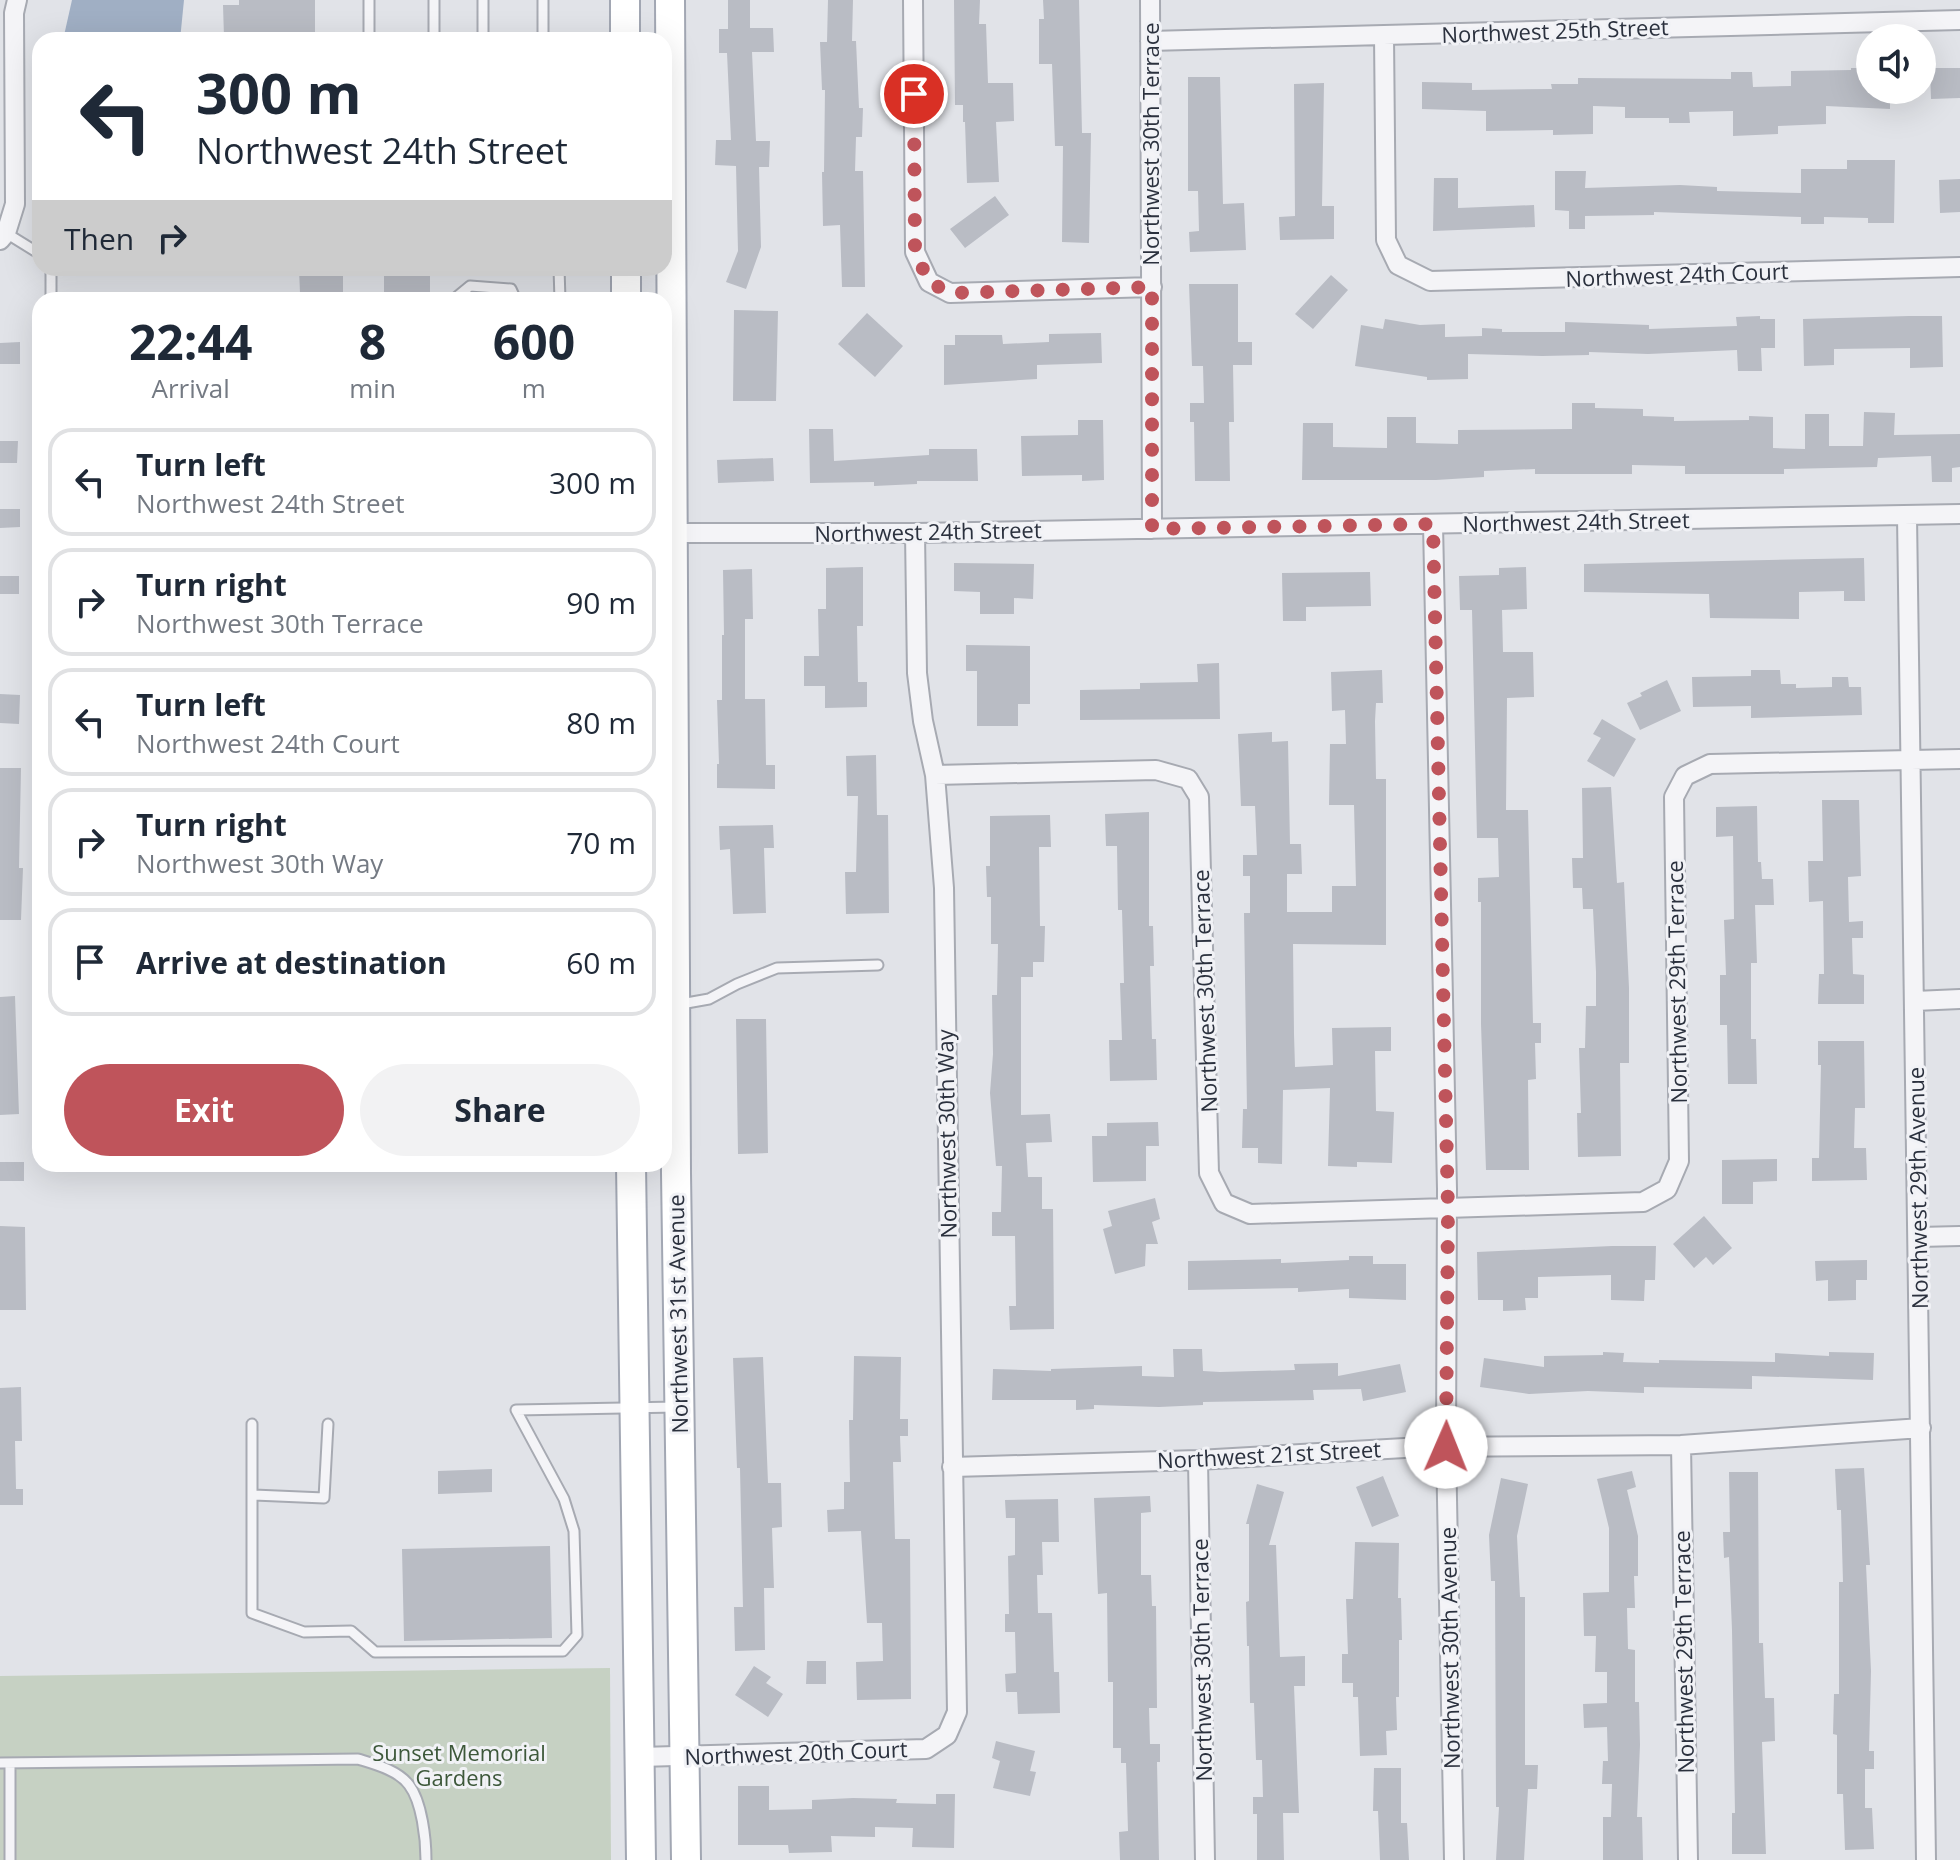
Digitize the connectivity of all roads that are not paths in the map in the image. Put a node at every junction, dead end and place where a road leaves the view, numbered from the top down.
1 (17, 0) edge
2 (369, 0) edge
3 (434, 0) edge
4 (483, 0) edge
5 (543, 0) edge
6 (625, 0) edge
7 (670, 0) edge
8 (913, 0) edge
9 (1150, 0) edge
10 (1960, 20) edge
11 (369, 32) edge
12 (434, 32) edge
13 (483, 32) edge
14 (543, 32) edge
15 (625, 32) edge
16 (670, 32) edge
17 (1384, 36) junction
18 (1150, 41) junction
19 (3, 236) edge
20 (32, 250) edge
21 (1960, 267) edge
22 (1152, 287) junction
23 (463, 292) edge
24 (512, 292) edge
25 (1960, 514) edge
26 (1907, 516) junction
27 (1433, 524) junction
28 (1152, 529) junction
29 (672, 533) edge
30 (915, 533) junction
31 (1960, 759) edge
32 (1911, 760) junction
33 (935, 775) junction
34 (878, 965) dead end
35 (1960, 999) edge
36 (1915, 1001) junction
37 (672, 1005) edge
38 (672, 1106) edge
39 (631, 1172) edge
40 (1448, 1210) junction
41 (1960, 1236) edge
42 (1919, 1237) junction
43 (634, 1407) junction
44 (678, 1407) junction
45 (252, 1424) dead end
46 (328, 1424) dead end
47 (1921, 1428) junction
48 (1681, 1445) junction
49 (1446, 1447) junction
50 (1198, 1460) junction
51 (952, 1467) junction
52 (252, 1495) junction
53 (947, 1735) joint
54 (685, 1756) junction
55 (640, 1757) junction
56 (5, 1763) edge
57 (10, 1860) edge
58 (426, 1860) edge
59 (641, 1860) edge
60 (686, 1860) edge
61 (1205, 1860) edge
62 (1454, 1860) edge
63 (1688, 1860) edge
64 (1926, 1860) edge

1 - 19 street
2 - 11 lane
3 - 12 lane
4 - 13 lane
5 - 14 lane
6 - 15 main road
7 - 16 main road, Northwest 31st Avenue
8 - 22 street
9 - 18 street, Northwest 30th Terrace
10 - 17 street, Northwest 25th Street
17 - 18 street, Northwest 25th Street
17 - 21 street, Northwest 24th Court
18 - 22 street, Northwest 30th Terrace
19 - 20 lane
22 - 28 street, Northwest 30th Terrace
23 - 24 lane
25 - 26 street, Northwest 24th Street
26 - 27 street, Northwest 24th Street
26 - 32 street, Northwest 29th Avenue
27 - 28 street, Northwest 24th Street
27 - 40 street, Northwest 30th Avenue
28 - 30 street, Northwest 24th Street
29 - 30 street, Northwest 24th Street
30 - 33 street, Northwest 30th Way
31 - 32 street
32 - 36 street, Northwest 29th Avenue
32 - 40 street, Northwest 29th Terrace
33 - 40 street, Northwest 30th Terrace
33 - 51 street, Northwest 30th Way
34 - 37 lane
35 - 36 street
36 - 42 street, Northwest 29th Avenue
38 - 44 main road, Northwest 31st Avenue
39 - 43 main road, Northwest 31st Avenue
40 - 49 street, Northwest 30th Avenue
41 - 42 street
42 - 47 street, Northwest 29th Avenue
43 - 44 lane
43 - 52 lane
43 - 55 main road, Northwest 31st Avenue
44 - 54 main road, Northwest 31st Avenue
45 - 52 lane
46 - 52 lane
47 - 48 street, Northwest 21st Street
47 - 64 street, Northwest 29th Avenue
48 - 49 street, Northwest 21st Street
48 - 63 street, Northwest 29th Terrace
49 - 50 street, Northwest 21st Street
49 - 62 street, Northwest 30th Avenue
50 - 51 street, Northwest 21st Street
50 - 61 street, Northwest 30th Terrace
51 - 53 street, Northwest 30th Way
53 - 54 street, Northwest 20th Court
54 - 55 street, Northwest 20th Court
54 - 60 main road, Northwest 31st Avenue
55 - 59 main road, Northwest 31st Avenue
56 - 57 lane
56 - 58 lane

